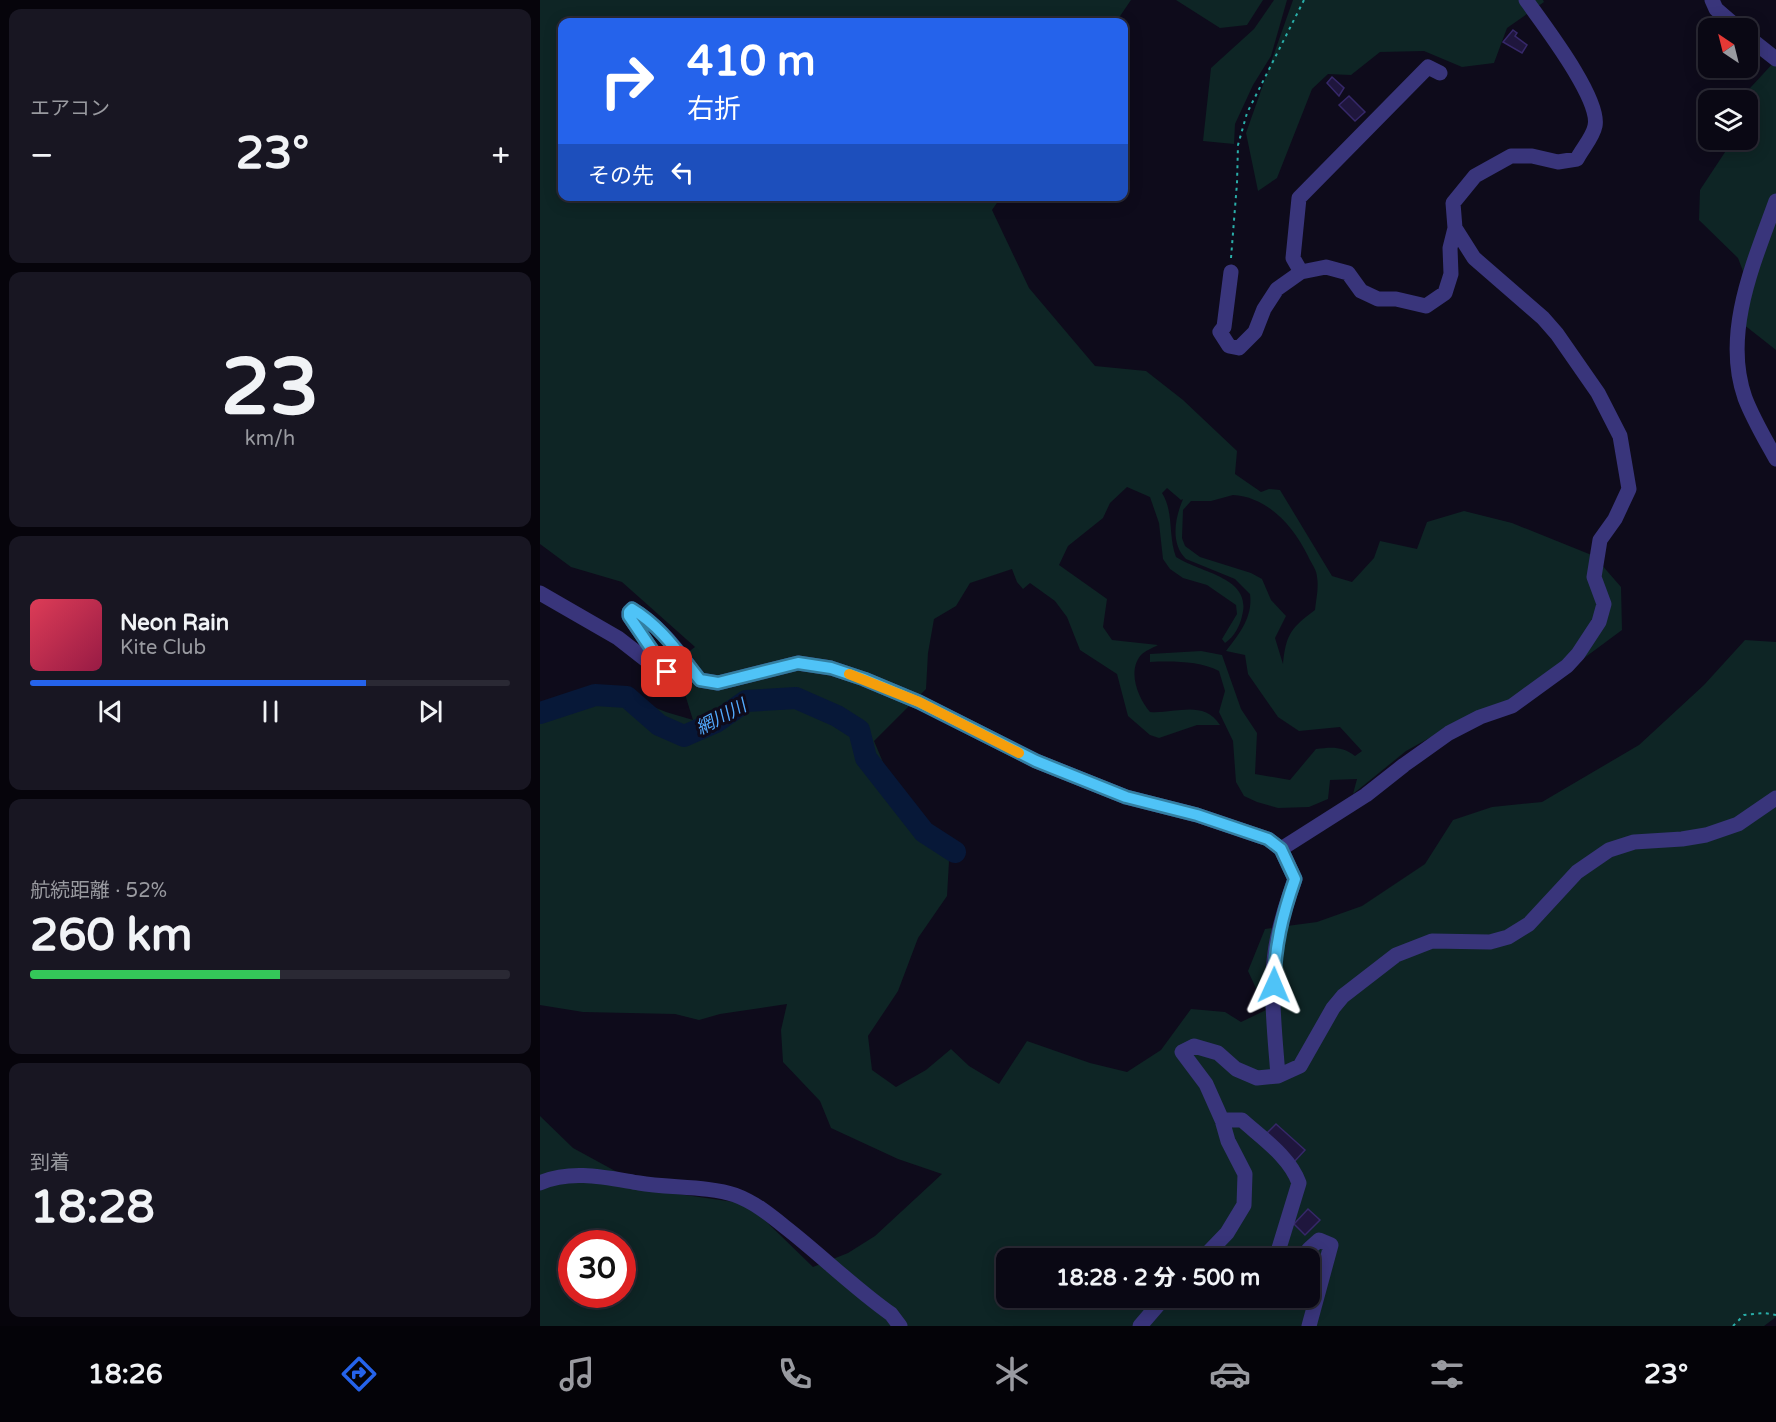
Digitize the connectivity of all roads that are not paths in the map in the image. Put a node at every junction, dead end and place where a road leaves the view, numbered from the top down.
1 (1526, 0) edge
2 (1712, 0) edge
3 (1726, 18) edge
4 (1758, 45) edge
5 (1776, 59) edge
6 (1440, 73) dead end
7 (1776, 201) edge
8 (1455, 228) junction
9 (1231, 272) road end
10 (1301, 272) junction
11 (1776, 459) edge
12 (540, 593) edge
13 (1776, 798) edge
14 (1281, 849) junction
15 (1278, 1076) junction
16 (1222, 1120) junction
17 (540, 1183) edge
18 (1213, 1248) edge
19 (1279, 1248) edge
20 (1310, 1248) edge
21 (1320, 1286) edge
22 (1155, 1308) edge
23 (1314, 1308) edge
24 (900, 1326) edge
25 (1140, 1326) edge
26 (1309, 1326) edge

1 - 8 street
2 - 3 street
4 - 5 street
6 - 10 street
7 - 11 street
8 - 10 street
8 - 14 street
9 - 10 street
12 - 14 street
13 - 15 street
14 - 15 street
15 - 16 street
16 - 18 street
16 - 19 street
17 - 24 street
20 - 21 street
22 - 25 street
23 - 26 street

